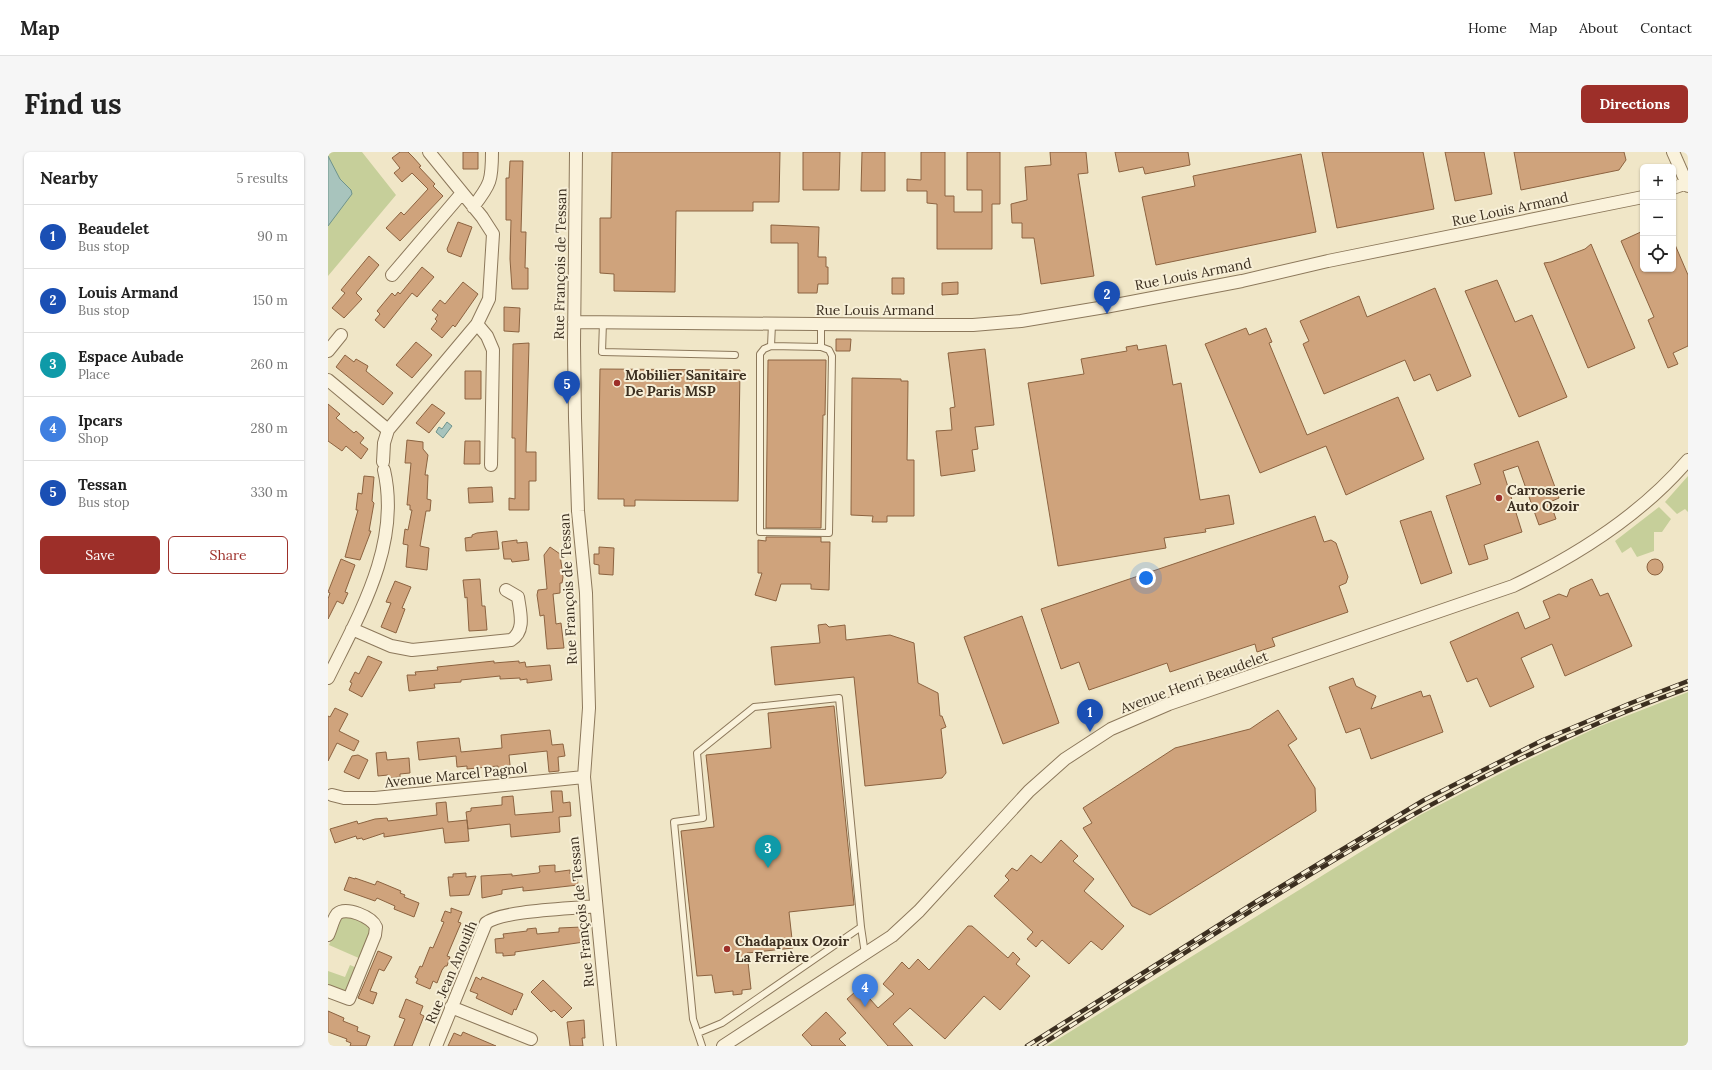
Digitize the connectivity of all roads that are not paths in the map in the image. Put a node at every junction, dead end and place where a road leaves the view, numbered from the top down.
1 (429, 152) edge
2 (492, 152) edge
3 (576, 152) edge
4 (1674, 152) edge
5 (1687, 184) edge
6 (1676, 187) edge
7 (462, 193) junction
8 (1640, 198) edge
9 (473, 207) junction
10 (392, 275) dead end
11 (574, 322) junction
12 (603, 322) junction
13 (477, 324) junction
14 (772, 324) junction
15 (821, 325) junction
16 (341, 335) dead end
17 (771, 346) junction
18 (820, 347) junction
19 (328, 351) edge
20 (735, 355) dead end
21 (328, 380) edge
22 (388, 430) junction
23 (1688, 460) edge
24 (491, 465) dead end
25 (506, 590) dead end
26 (352, 629) junction
27 (328, 678) edge
28 (584, 777) junction
29 (329, 794) edge
30 (596, 906) junction
31 (862, 927) junction
32 (328, 935) edge
33 (865, 954) junction
34 (328, 991) edge
35 (451, 1007) junction
36 (698, 1033) junction
37 (531, 1039) dead end
38 (436, 1046) edge
39 (610, 1046) edge
40 (702, 1046) edge
41 (724, 1046) edge

1 - 7 street
2 - 9 street
3 - 11 street, Rue François de Tessan
4 - 5 street
5 - 6 street
7 - 9 street
7 - 10 street
8 - 15 street, Rue Louis Armand
9 - 13 street
11 - 12 street, Rue Louis Armand
11 - 28 street, Rue François de Tessan
12 - 14 street, Rue Louis Armand
12 - 20 lane
13 - 22 street
13 - 24 street
14 - 15 street, Rue Louis Armand
14 - 17 lane
15 - 18 lane
16 - 19 street
17 - 18 lane
17 - 18 lane
21 - 22 street
22 - 26 street
23 - 33 street, Avenue Henri Beaudelet
25 - 26 street
26 - 27 street
28 - 29 street, Avenue Marcel Pagnol
28 - 30 street, Rue François de Tessan
30 - 35 street, Rue Jean Anouilh
30 - 39 street, Rue François de Tessan
31 - 33 lane
31 - 36 lane
31 - 36 lane
32 - 34 street
33 - 41 street, Avenue Henri Beaudelet
35 - 37 street
35 - 38 street, Rue Jean Anouilh
36 - 40 lane

